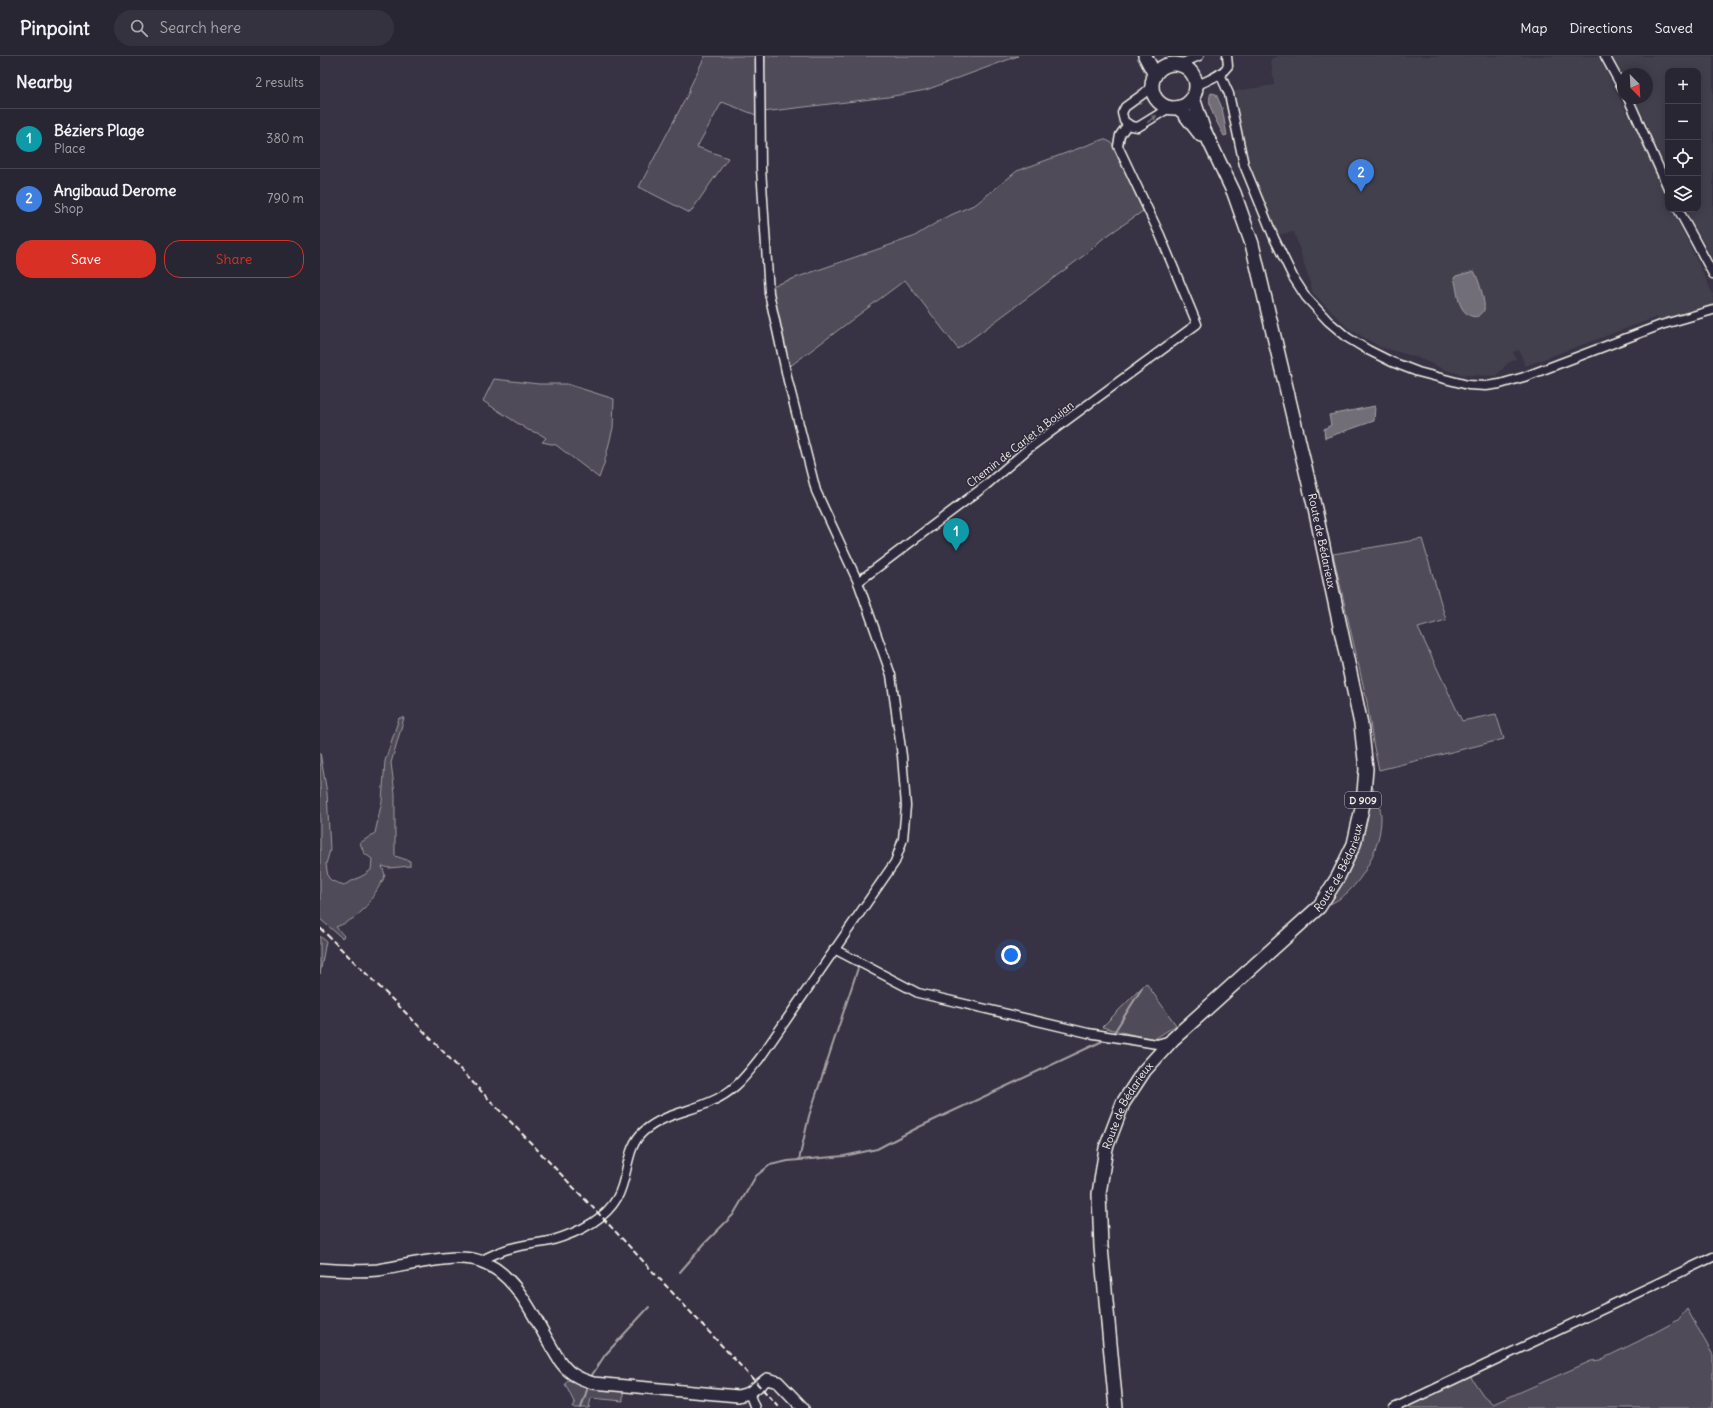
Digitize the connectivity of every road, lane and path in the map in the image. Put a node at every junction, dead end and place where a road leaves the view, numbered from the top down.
1 (760, 56) edge
2 (1145, 56) edge
3 (1153, 56) edge
4 (1199, 56) edge
5 (1227, 56) edge
6 (1605, 56) edge
7 (1172, 65) junction
8 (1220, 74) junction
9 (1617, 78) edge
10 (1153, 82) junction
11 (1195, 92) junction
12 (1631, 104) edge
13 (1174, 108) junction
14 (1128, 124) junction
15 (1213, 151) junction
16 (1665, 181) edge
17 (1680, 212) edge
18 (1713, 274) edge
19 (1713, 310) edge
20 (858, 582) junction
21 (834, 949) junction
22 (1173, 1040) junction
23 (1713, 1257) edge
24 (480, 1261) junction
25 (320, 1269) edge
26 (749, 1393) junction
27 (755, 1408) edge
28 (803, 1408) edge
29 (1115, 1408) edge
30 (1394, 1408) edge

1 - 20 street
2 - 10 main road
3 - 7 main road
4 - 7 street
5 - 8 street
6 - 9 street
7 - 10 main road
7 - 11 main road
8 - 11 street
8 - 19 street
10 - 13 main road
10 - 14 street
11 - 13 main road
11 - 15 main road, Route de Bédarieux / D 909
12 - 16 street
14 -> 13 street
13 - 15 main road, Route de Bédarieux / D 909
14 - 20 street, Chemin de Carlet à Boujan
15 - 22 main road, Route de Bédarieux / D 909
17 - 18 street
20 - 21 street
21 - 22 street
21 - 24 street
22 - 29 main road, Route de Bédarieux / D 909
23 - 30 street
24 - 25 street
24 - 26 street
26 - 27 street
26 - 28 street

